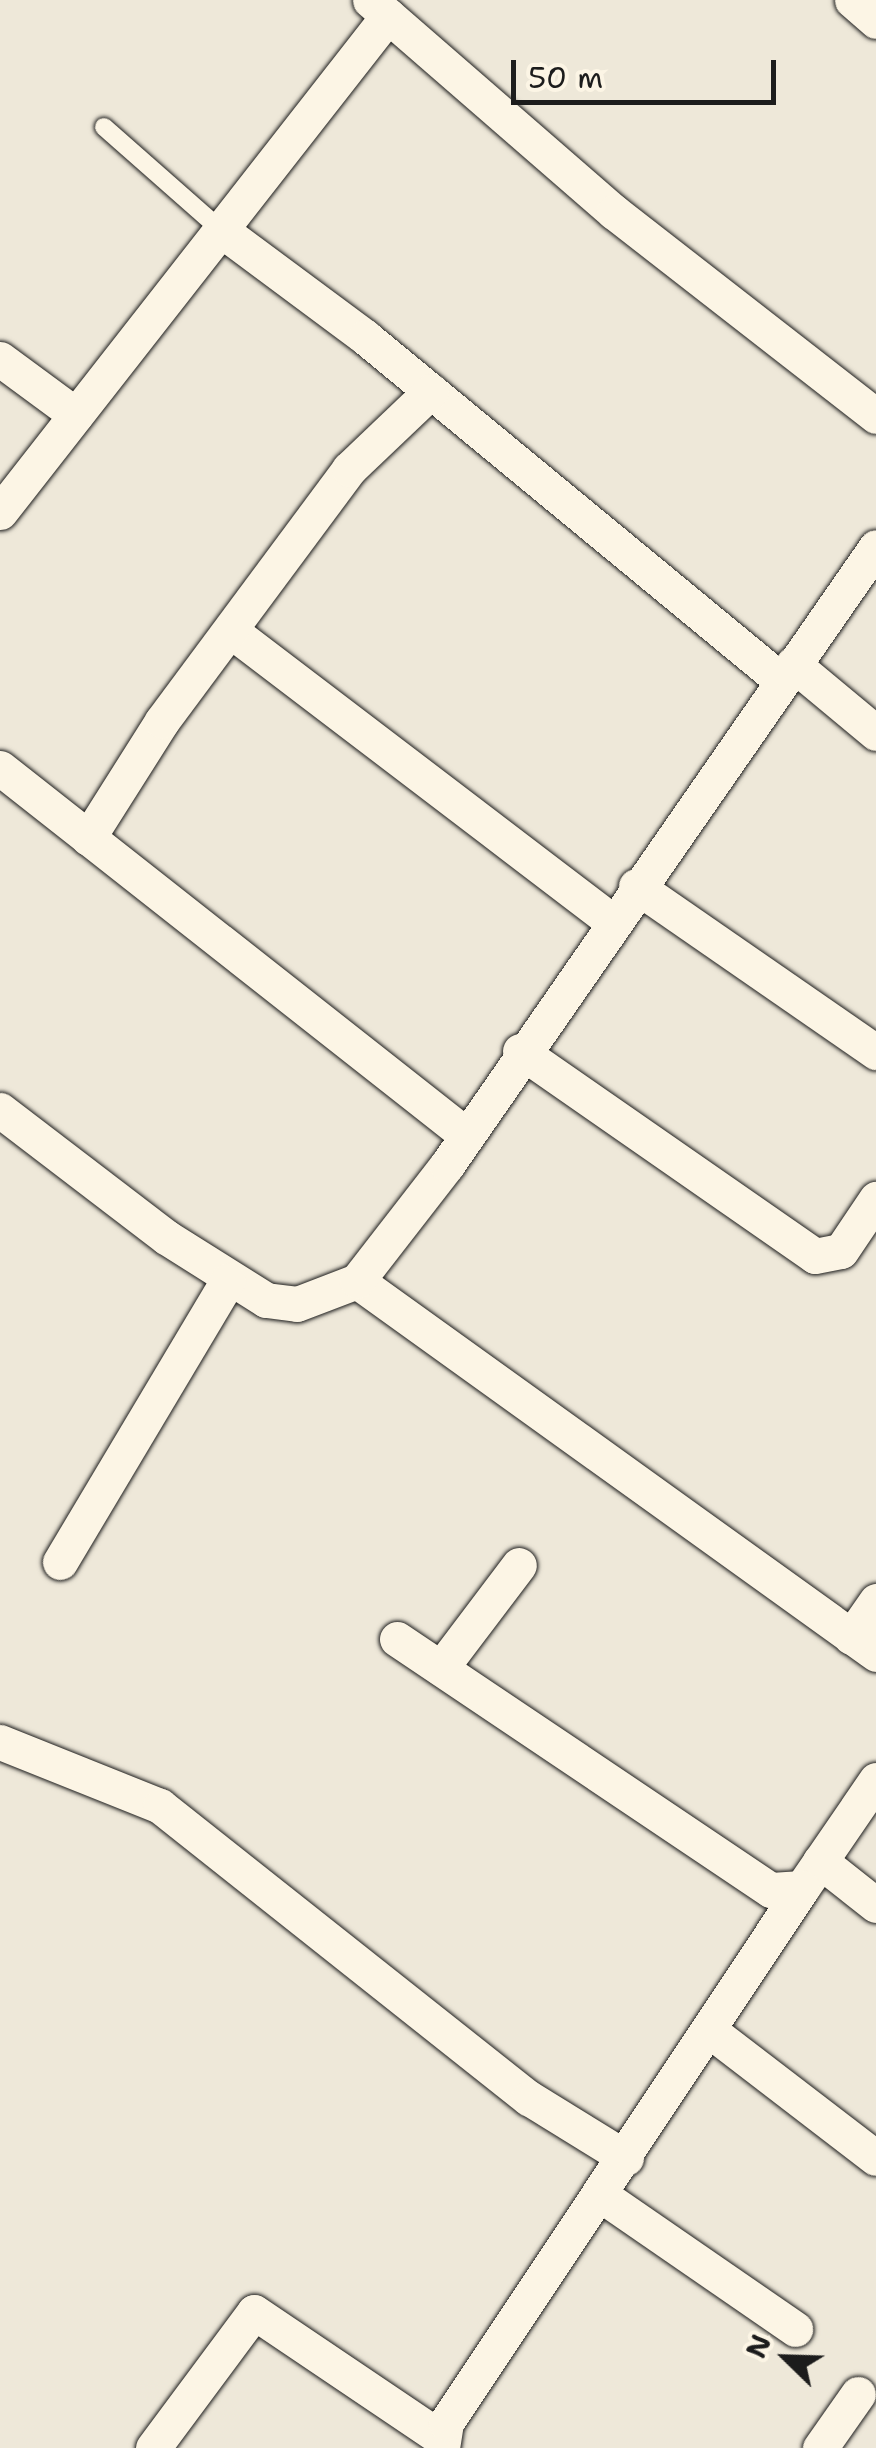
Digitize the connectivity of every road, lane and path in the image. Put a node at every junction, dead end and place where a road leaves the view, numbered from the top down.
1 (852, 0) edge
2 (379, 8) edge
3 (876, 21) edge
4 (104, 127) dead end
5 (221, 230) junction
6 (0, 359) edge
7 (431, 391) junction
8 (76, 414) junction
9 (876, 416) edge
10 (0, 512) edge
11 (876, 546) edge
12 (231, 631) junction
13 (787, 672) junction
14 (876, 732) edge
15 (0, 768) edge
16 (88, 838) junction
17 (636, 886) junction
18 (612, 921) junction
19 (520, 1051) junction
20 (876, 1052) edge
21 (1, 1112) edge
22 (466, 1134) junction
23 (876, 1199) edge
24 (228, 1280) junction
25 (357, 1281) junction
26 (60, 1562) dead end
27 (520, 1565) dead end
28 (876, 1602) edge
29 (397, 1639) dead end
30 (864, 1645) edge
31 (441, 1668) junction
32 (0, 1742) edge
33 (876, 1780) edge
34 (811, 1874) junction
35 (876, 1904) edge
36 (709, 2030) junction
37 (626, 2158) junction
38 (876, 2158) edge
39 (600, 2195) junction
40 (795, 2329) dead end
41 (858, 2394) dead end
42 (441, 2443) edge
43 (154, 2448) edge
44 (820, 2448) edge

1 - 3 street
2 - 5 street
2 - 9 street
4 - 5 lane
5 - 7 street
5 - 8 street
6 - 8 street
7 - 12 street
7 - 13 street
8 - 10 street
11 - 13 street
12 - 16 street
12 - 18 street
13 - 14 street
13 - 17 street
15 - 16 street
16 - 22 street
17 - 18 street
17 - 20 street
18 - 19 street
19 - 22 street
19 - 23 street
21 - 24 street
22 - 25 street
24 - 25 street
24 - 26 street
25 - 30 street
27 - 31 street
28 - 30 street
29 - 31 street
31 - 34 street
32 - 37 street
33 - 34 street
34 - 35 street
34 - 36 street
36 - 37 street
36 - 38 street
37 - 39 street
39 - 40 street
39 - 42 street
41 - 44 street
42 - 43 street

